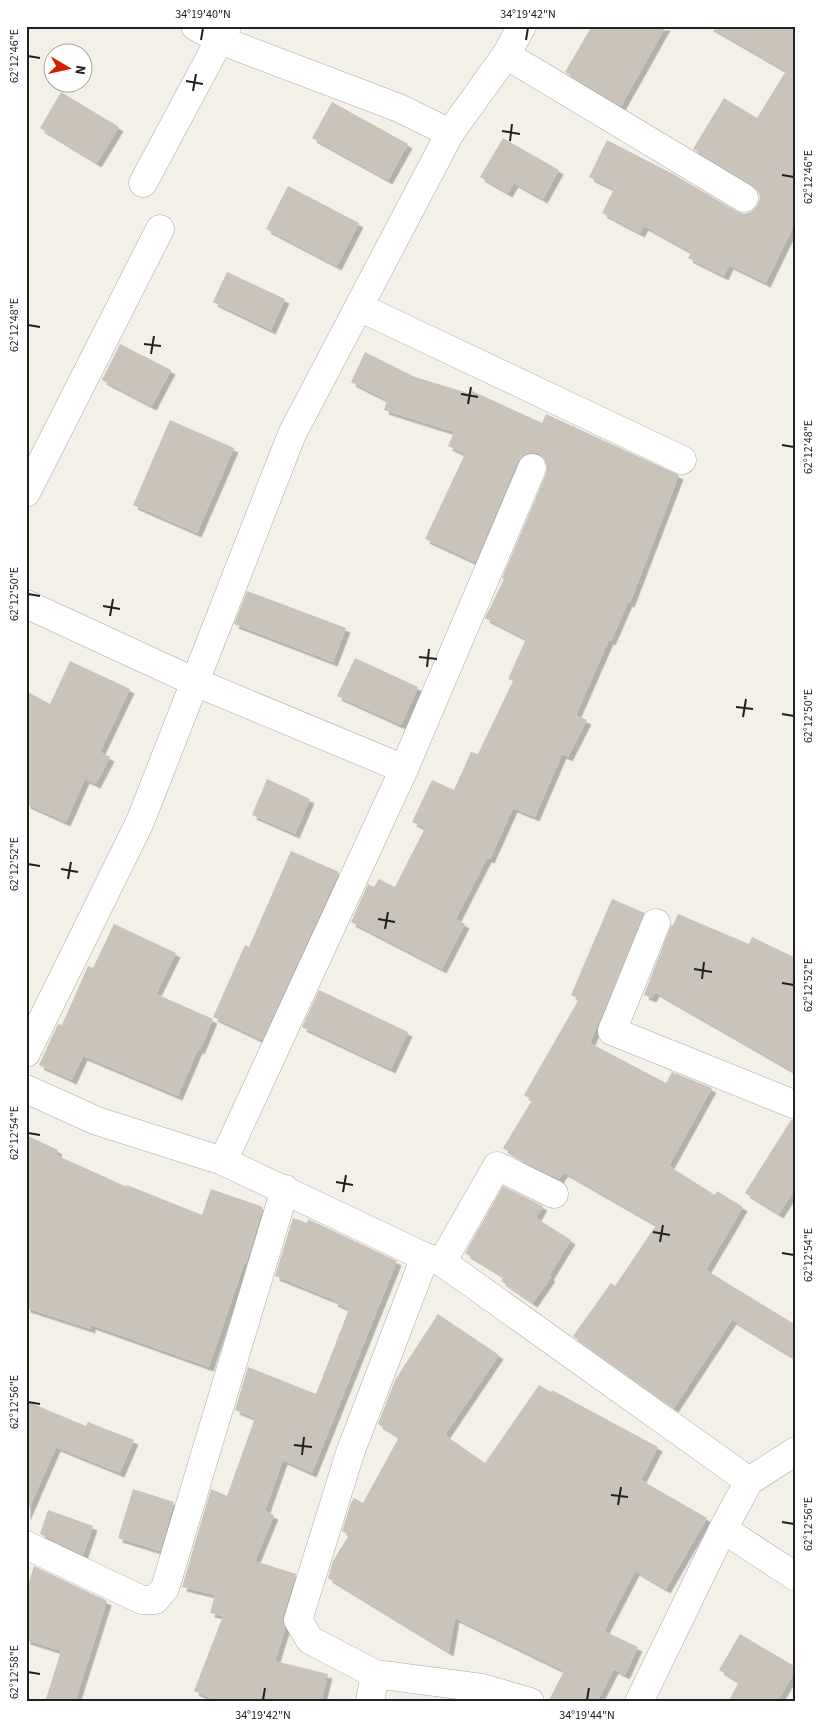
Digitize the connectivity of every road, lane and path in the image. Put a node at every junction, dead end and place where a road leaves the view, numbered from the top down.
1 (195, 26) edge
2 (522, 26) edge
3 (224, 33) edge
4 (506, 55) junction
5 (450, 132) junction
6 (143, 183) dead end
7 (744, 198) dead end
8 (160, 229) dead end
9 (359, 307) junction
10 (682, 460) dead end
11 (532, 468) dead end
12 (26, 493) edge
13 (26, 604) edge
14 (196, 682) junction
15 (404, 769) junction
16 (656, 923) dead end
17 (26, 1053) edge
18 (26, 1089) edge
19 (796, 1105) edge
20 (223, 1161) junction
21 (285, 1189) junction
22 (554, 1194) dead end
23 (433, 1259) junction
24 (796, 1451) edge
25 (749, 1481) junction
26 (723, 1529) junction
27 (26, 1545) edge
28 (796, 1577) edge
29 (376, 1674) junction
30 (370, 1702) edge
31 (530, 1702) edge
32 (639, 1702) edge

1 - 3 street
2 - 4 street
3 - 5 street
3 - 6 street
4 - 5 street
4 - 7 street
5 - 9 street
8 - 12 street
9 - 10 street
9 - 14 street
11 - 15 street
13 - 14 street
14 - 15 street
14 - 17 street
15 - 20 street
16 - 19 street
18 - 20 street
20 - 21 street
21 - 23 street
21 - 27 street
22 - 23 street
23 - 25 street
23 - 29 street
24 - 25 street
25 - 26 street
26 - 28 street
26 - 32 street
29 - 30 street
29 - 31 street

